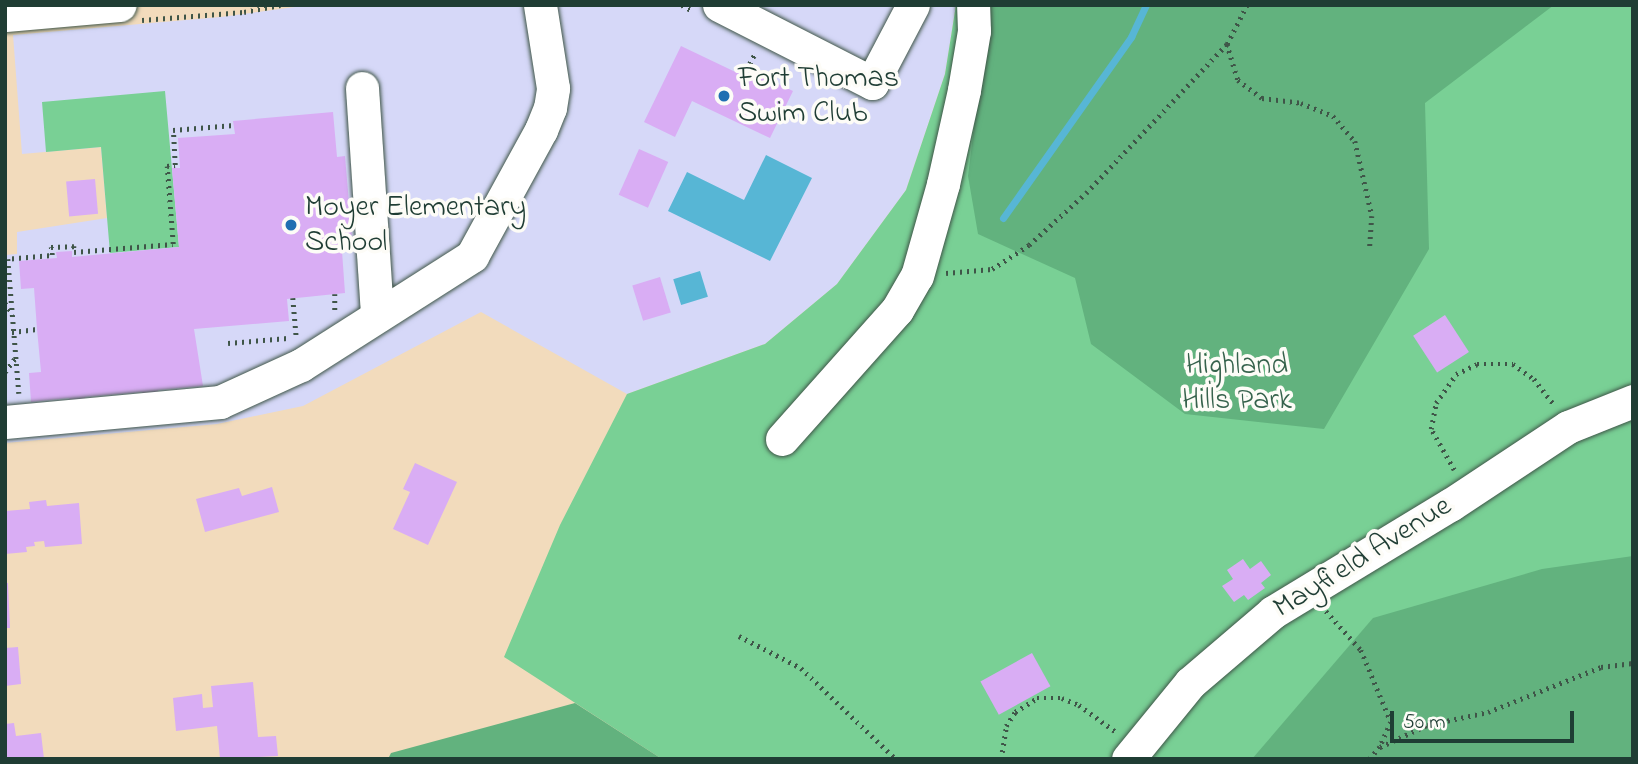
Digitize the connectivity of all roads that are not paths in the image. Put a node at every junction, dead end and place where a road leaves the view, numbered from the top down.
1 (120, 5) edge
2 (540, 5) edge
3 (719, 5) edge
4 (913, 5) edge
5 (973, 5) edge
6 (5, 15) edge
7 (362, 88) dead end
8 (377, 316) junction
9 (1633, 401) edge
10 (12, 412) edge
11 (782, 439) dead end
12 (1127, 749) edge

1 - 6 street
2 - 8 street
3 - 4 street
5 - 11 street
7 - 8 street
8 - 10 street
9 - 12 street, Mayfield Avenue

